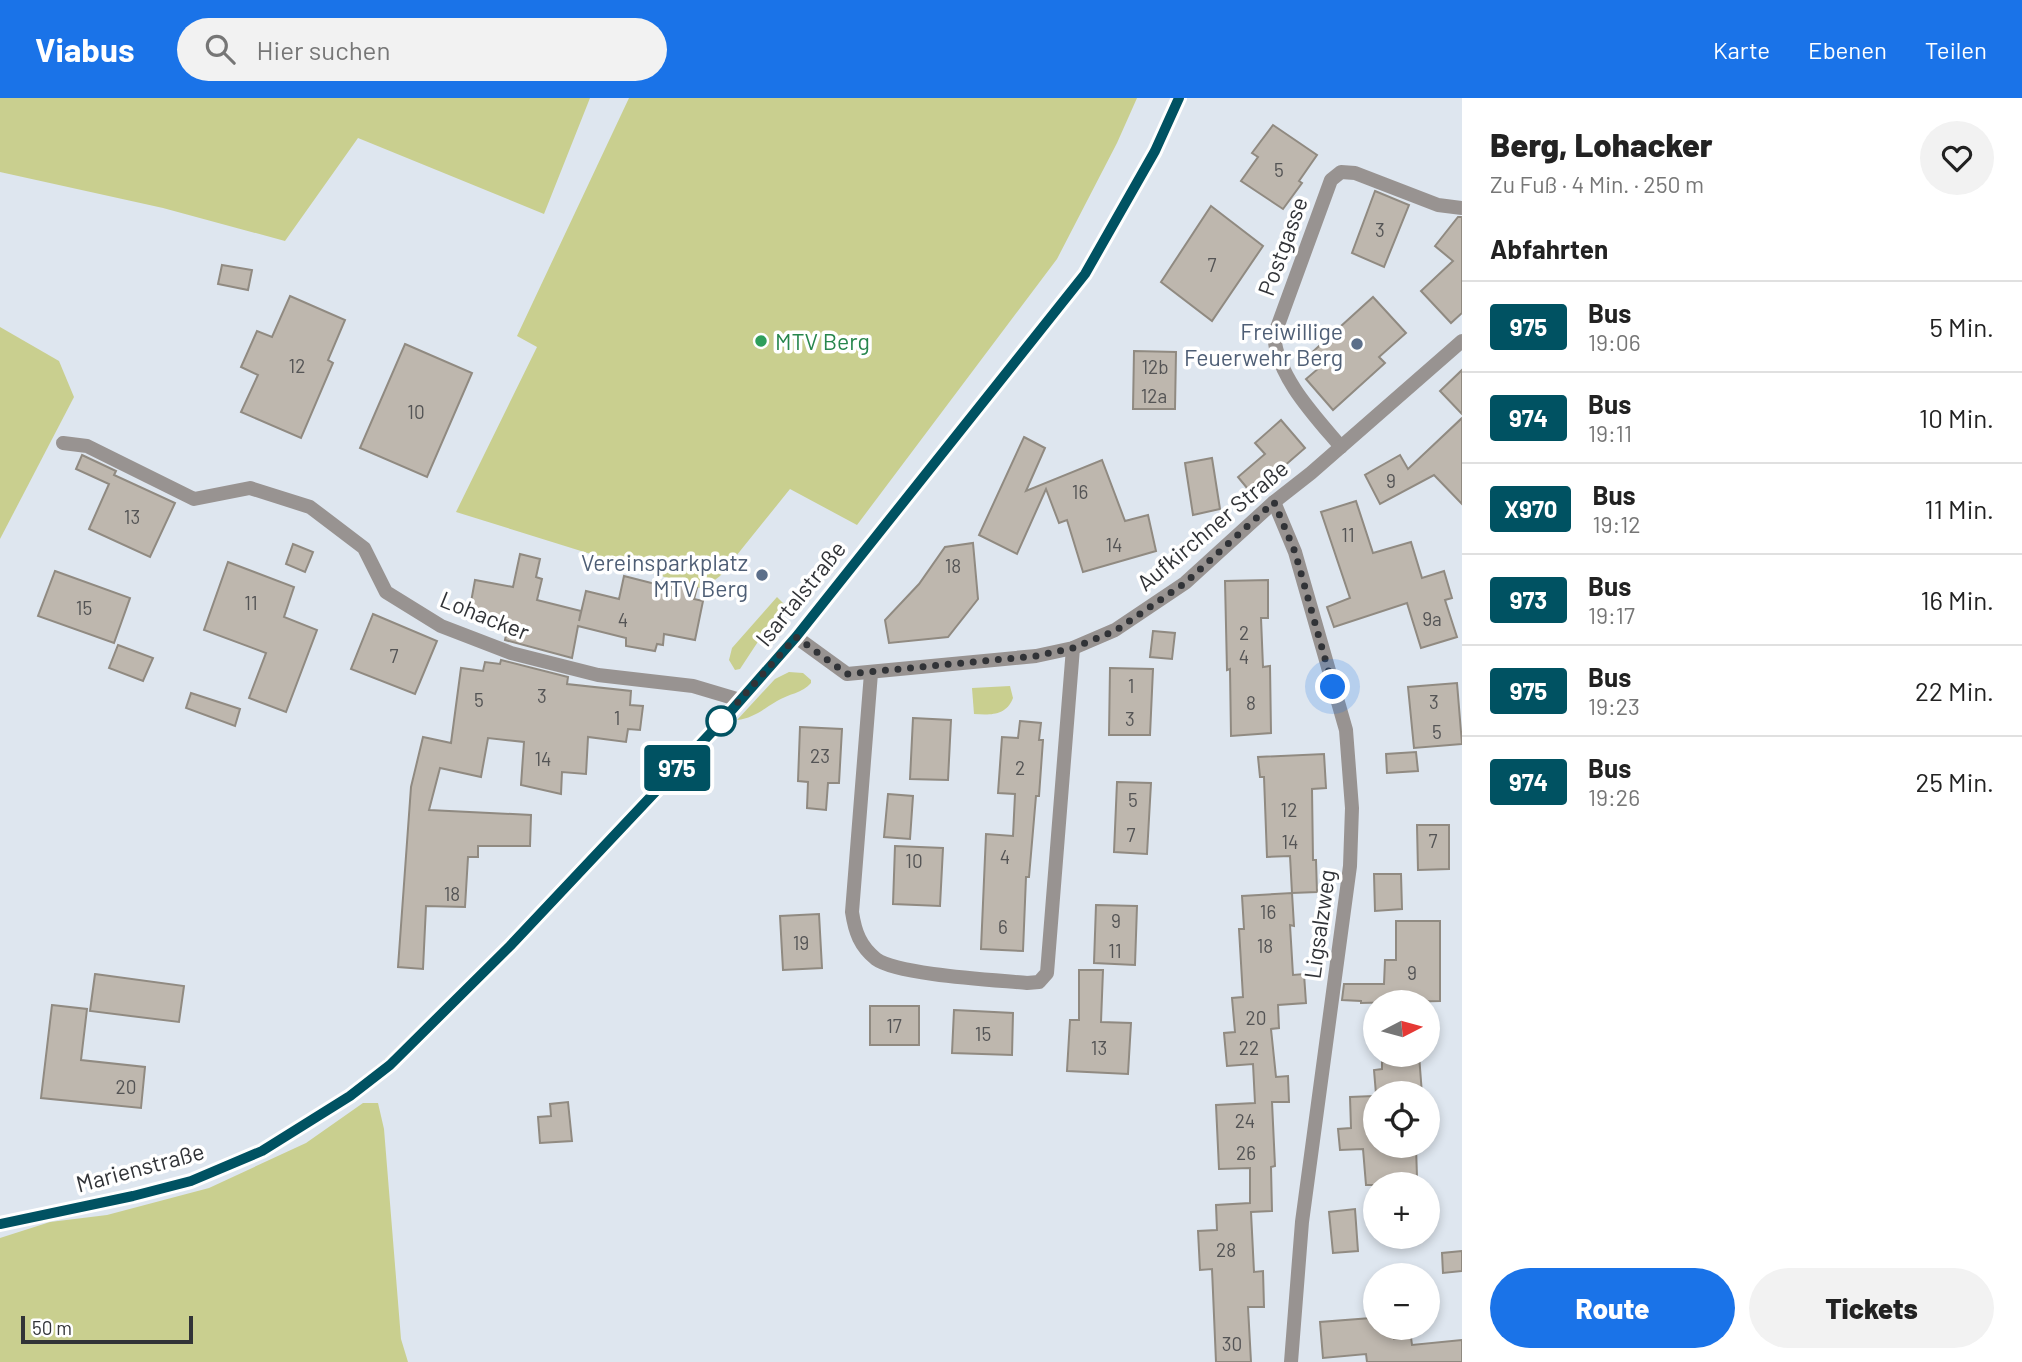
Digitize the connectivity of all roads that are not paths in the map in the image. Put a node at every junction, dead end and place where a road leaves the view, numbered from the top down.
1 (1179, 98) edge
2 (1462, 208) edge
3 (1462, 341) edge
4 (63, 443) dead end
5 (1341, 447) junction
6 (1274, 502) junction
7 (796, 637) junction
8 (1073, 648) junction
9 (871, 673) junction
10 (740, 700) junction
11 (390, 1065) joint
12 (0, 1224) edge
13 (1291, 1362) edge

1 - 7 main road, Isartalstraße
2 - 5 street, Postgasse
3 - 5 street, Aufkirchner Straße
4 - 10 street, Lohacker
5 - 6 street, Aufkirchner Straße
6 - 8 street, Aufkirchner Straße
6 - 13 street, Ligsalzweg
7 - 9 street, Aufkirchner Straße
7 - 10 main road, Isartalstraße
8 - 9 street, Aufkirchner Straße
8 - 9 street
10 - 11 main road, Isartalstraße
11 - 12 main road, Marienstraße

